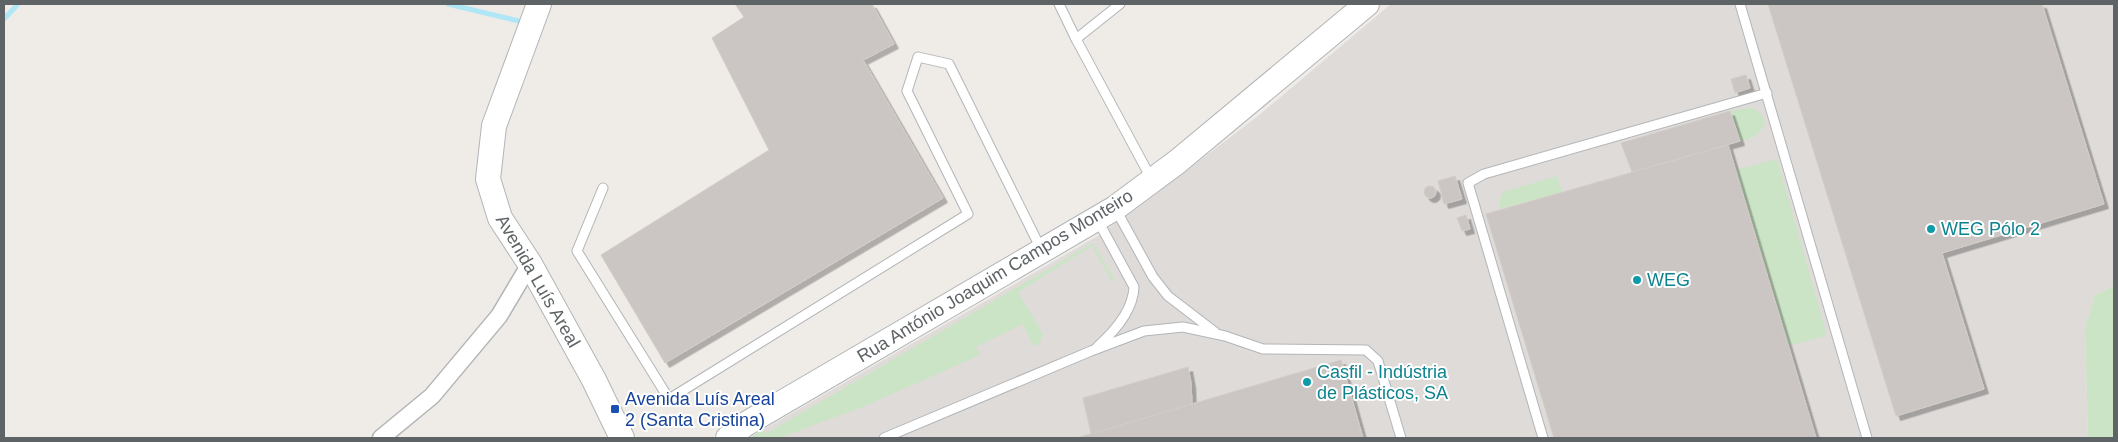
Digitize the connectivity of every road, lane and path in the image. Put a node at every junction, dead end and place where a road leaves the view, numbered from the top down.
1 (539, 4) edge
2 (1059, 4) edge
3 (1120, 4) edge
4 (1367, 4) edge
5 (1740, 4) edge
6 (1076, 39) junction
7 (1767, 93) junction
8 (1152, 180) junction
9 (603, 188) dead end
10 (1106, 213) junction
11 (1042, 252) junction
12 (530, 264) junction
13 (1217, 334) junction
14 (1091, 351) junction
15 (381, 438) edge
16 (622, 438) edge
17 (728, 438) edge
18 (884, 438) edge
19 (1401, 438) edge
20 (1543, 438) edge
21 (1867, 438) edge

1 - 12 street, Avenida Luís Areal
2 - 6 lane
3 - 6 lane
4 - 8 street, Rua António Joaquim Campos Monteiro
5 - 7 lane
6 - 8 lane
7 - 20 lane
7 - 21 lane
8 - 10 street, Rua António Joaquim Campos Monteiro
9 - 11 lane
10 - 11 street, Rua António Joaquim Campos Monteiro
10 - 13 lane
10 - 14 lane
11 - 17 street, Rua António Joaquim Campos Monteiro
12 - 15 street
12 - 16 street, Avenida Luís Areal
13 - 14 lane
13 - 19 lane
14 - 18 lane

